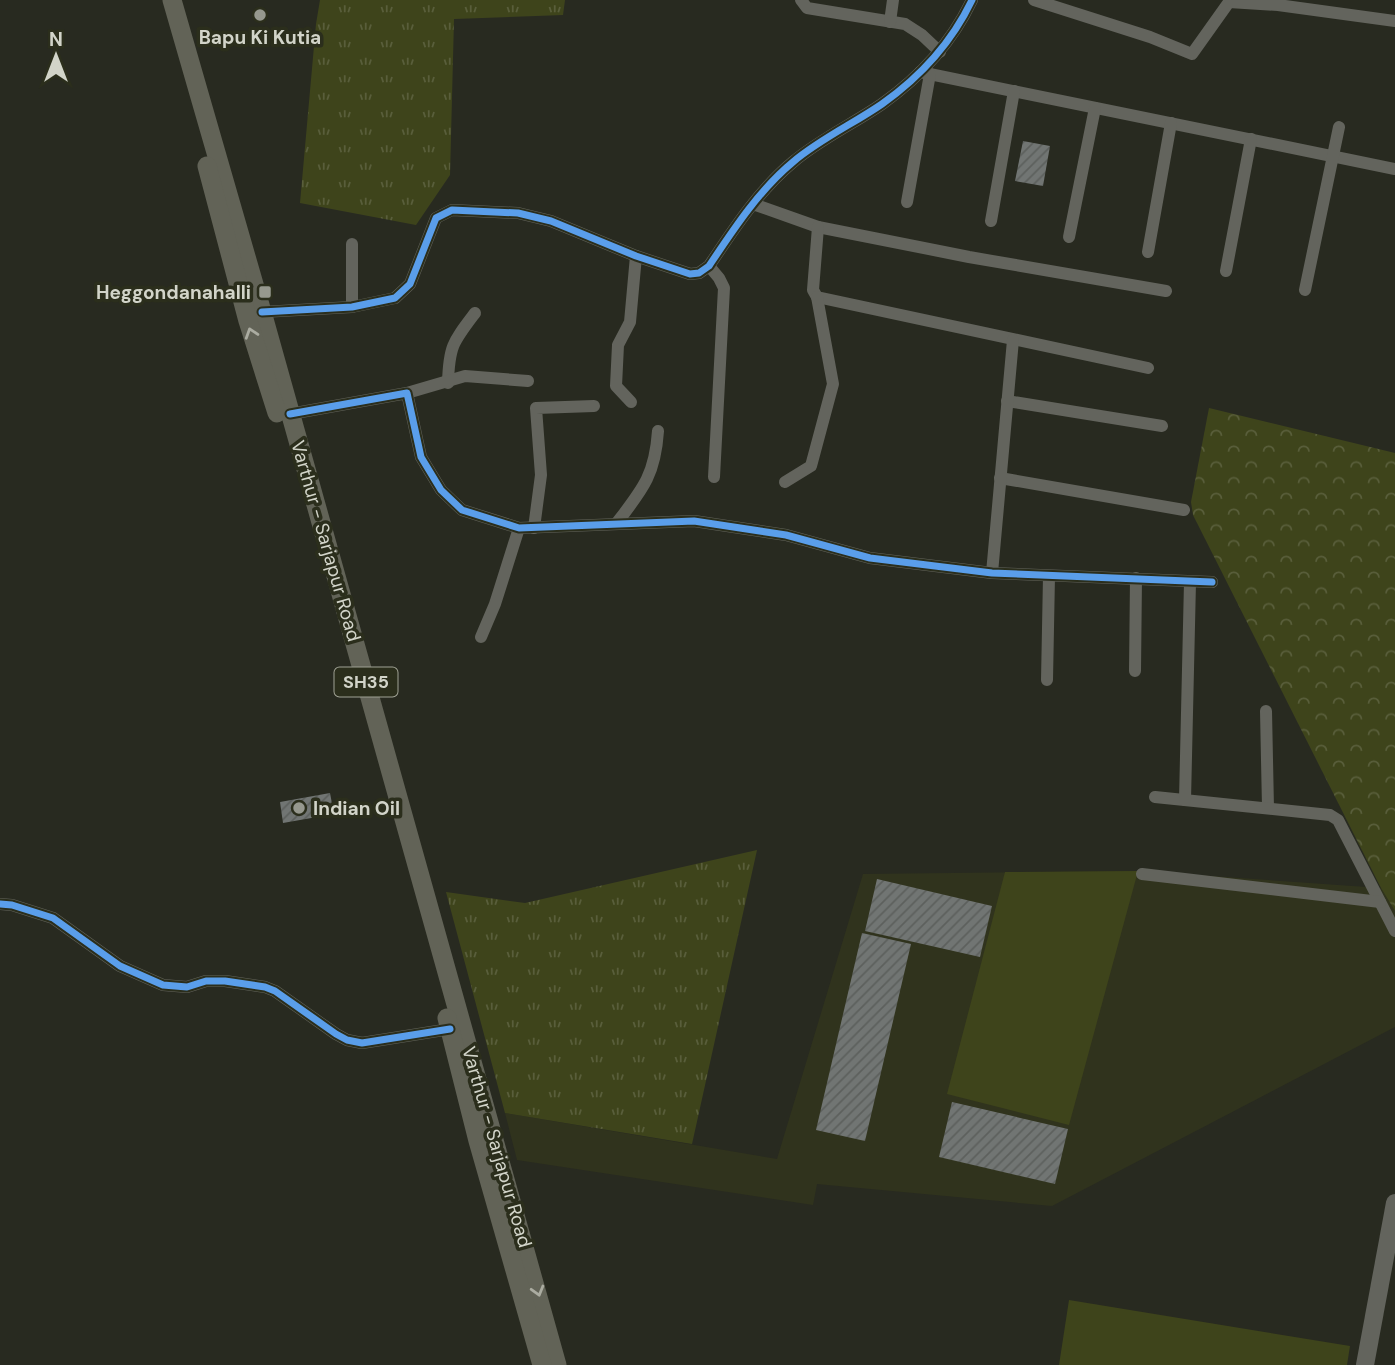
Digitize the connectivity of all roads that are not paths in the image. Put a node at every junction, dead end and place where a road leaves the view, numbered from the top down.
1 (163, 0) edge
2 (172, 0) edge
3 (801, 0) edge
4 (892, 0) edge
5 (972, 0) edge
6 (1034, 0) edge
7 (1395, 21) edge
8 (890, 22) junction
9 (940, 52) junction
10 (925, 73) junction
11 (1014, 91) junction
12 (1095, 108) junction
13 (1171, 123) junction
14 (1339, 127) dead end
15 (1251, 139) junction
16 (1333, 156) junction
17 (1395, 169) edge
18 (907, 202) dead end
19 (753, 204) junction
20 (991, 221) dead end
21 (818, 227) junction
22 (1069, 237) dead end
23 (352, 244) dead end
24 (1148, 252) dead end
25 (636, 256) junction
26 (709, 266) junction
27 (1226, 271) dead end
28 (1305, 290) dead end
29 (1166, 292) dead end
30 (817, 297) junction
31 (352, 307) junction
32 (262, 312) junction
33 (475, 313) dead end
34 (1013, 340) junction
35 (1148, 368) dead end
36 (528, 381) dead end
37 (448, 383) junction
38 (407, 393) junction
39 (1007, 401) junction
40 (631, 402) dead end
41 (594, 405) dead end
42 (290, 414) junction
43 (1162, 426) dead end
44 (658, 431) dead end
45 (714, 477) dead end
46 (1000, 478) junction
47 (785, 482) dead end
48 (1184, 510) dead end
49 (616, 524) junction
50 (519, 528) junction
51 (534, 528) junction
52 (992, 573) junction
53 (1049, 576) junction
54 (1136, 578) junction
55 (1190, 582) junction
56 (1212, 582) dead end
57 (481, 637) dead end
58 (1135, 671) dead end
59 (1047, 680) dead end
60 (1266, 711) dead end
61 (1155, 797) dead end
62 (1185, 800) junction
63 (1268, 808) junction
64 (1142, 874) dead end
65 (1380, 902) junction
66 (0, 904) edge
67 (1395, 931) edge
68 (450, 1029) junction
69 (1395, 1203) edge
70 (542, 1365) edge
71 (557, 1365) edge
72 (1365, 1365) edge

68 -> 1 main road, Varthur - Sarjapur Road / SH35
2 - 32 main road, Varthur - Sarjapur Road / SH35
3 - 8 street
4 - 8 street
5 - 9 street
6 - 7 street
8 - 9 street
9 - 10 street
10 - 11 street
10 - 18 street
10 - 19 street
11 - 12 street
11 - 20 street
12 - 13 street
12 - 22 street
13 - 15 street
13 - 24 street
14 - 16 street
15 - 16 street
15 - 27 street
16 - 17 street
16 - 28 street
19 - 21 street
19 - 26 street
21 - 29 street
21 - 30 street
23 - 31 street
25 - 26 street
25 - 31 street
25 - 40 street
26 - 45 street
30 - 34 street
30 - 47 street
31 - 32 street
32 - 42 main road, Varthur - Sarjapur Road / SH35
33 - 37 street
34 - 35 street
34 - 39 street
36 - 37 street
37 - 38 street
38 - 42 street
38 - 50 street
39 - 43 street
39 - 46 street
41 - 51 street
42 -> 71 main road, Varthur - Sarjapur Road / SH35
44 - 49 street
46 - 48 street
46 - 52 street
49 - 51 street
49 - 52 street
50 - 51 street
50 - 57 street
52 - 53 street
53 - 54 street
53 - 59 street
54 - 55 street
54 - 58 street
55 - 56 street
55 - 62 street
60 - 63 street
61 - 62 street
62 - 63 street
63 - 65 street
64 - 65 street
65 - 67 street
66 - 68 street
68 - 70 main road, Varthur - Sarjapur Road / SH35
69 - 72 street

